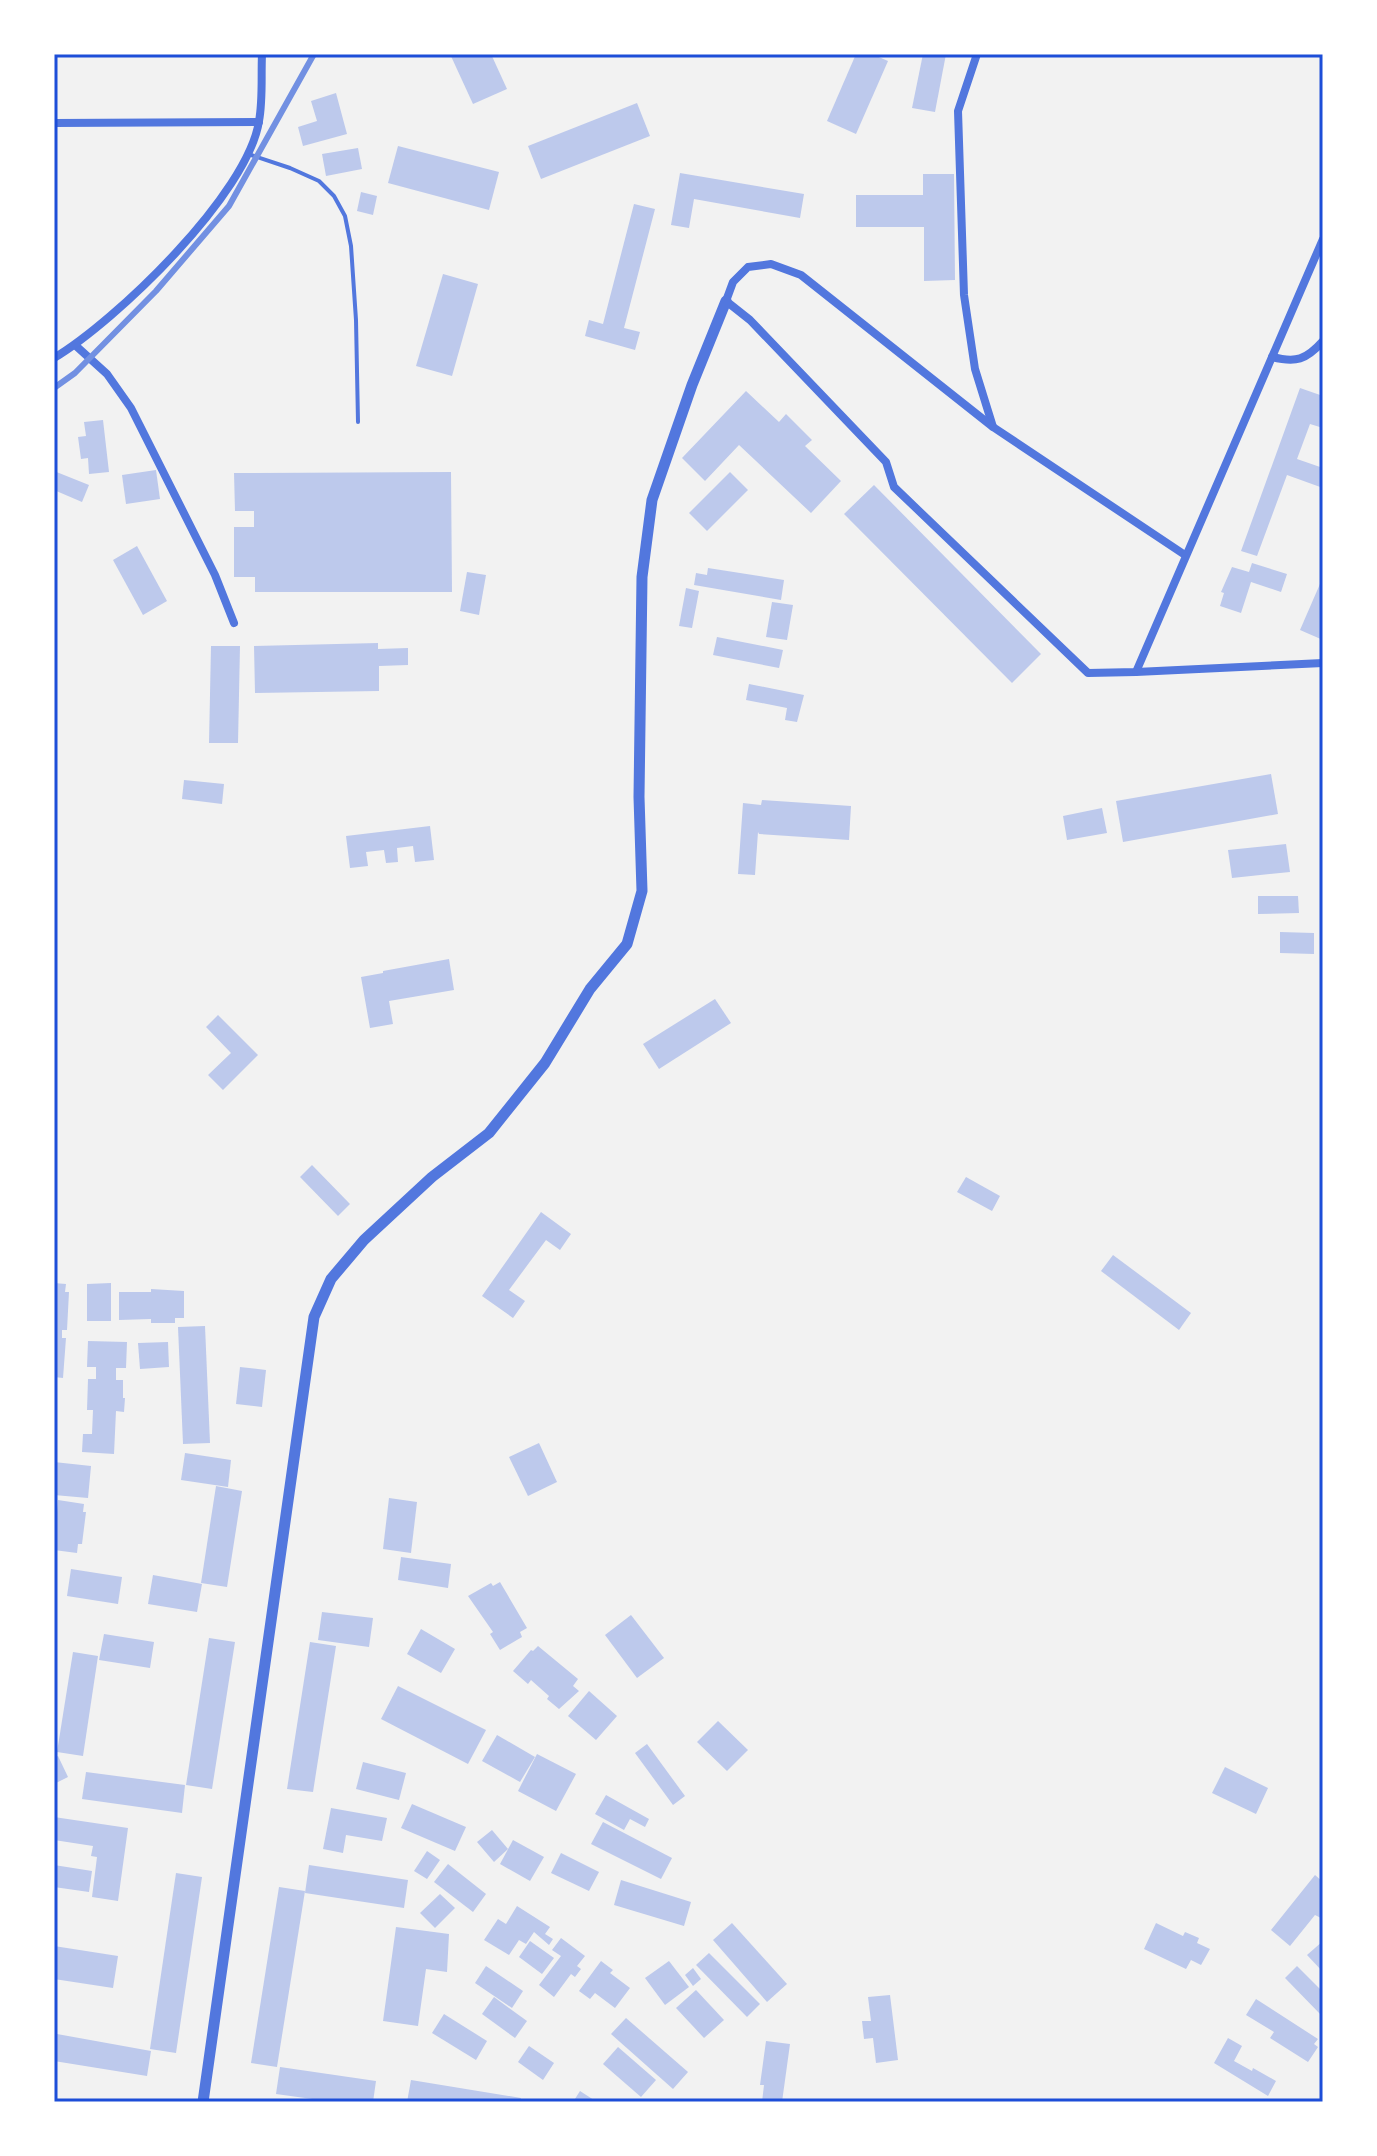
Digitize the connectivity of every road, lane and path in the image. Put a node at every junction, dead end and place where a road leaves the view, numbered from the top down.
1 (262, 54) edge
2 (977, 54) edge
3 (259, 122) junction
4 (54, 123) edge
5 (248, 154) junction
6 (1323, 239) edge
7 (726, 301) junction
8 (1323, 341) edge
9 (75, 345) junction
10 (1272, 357) junction
11 (54, 358) edge
12 (358, 422) dead end
13 (993, 427) junction
14 (1185, 555) junction
15 (234, 623) dead end
16 (1323, 663) edge
17 (1136, 672) junction
18 (203, 2102) edge

1 - 3 street
2 - 13 street
3 - 4 street
3 - 5 street
5 - 9 street
5 - 12 lane
6 - 10 street
7 - 13 street
7 - 17 street
7 - 18 street
8 - 10 street
9 - 11 street
9 - 15 street
10 - 14 street
13 - 14 street
14 - 17 street
16 - 17 street

